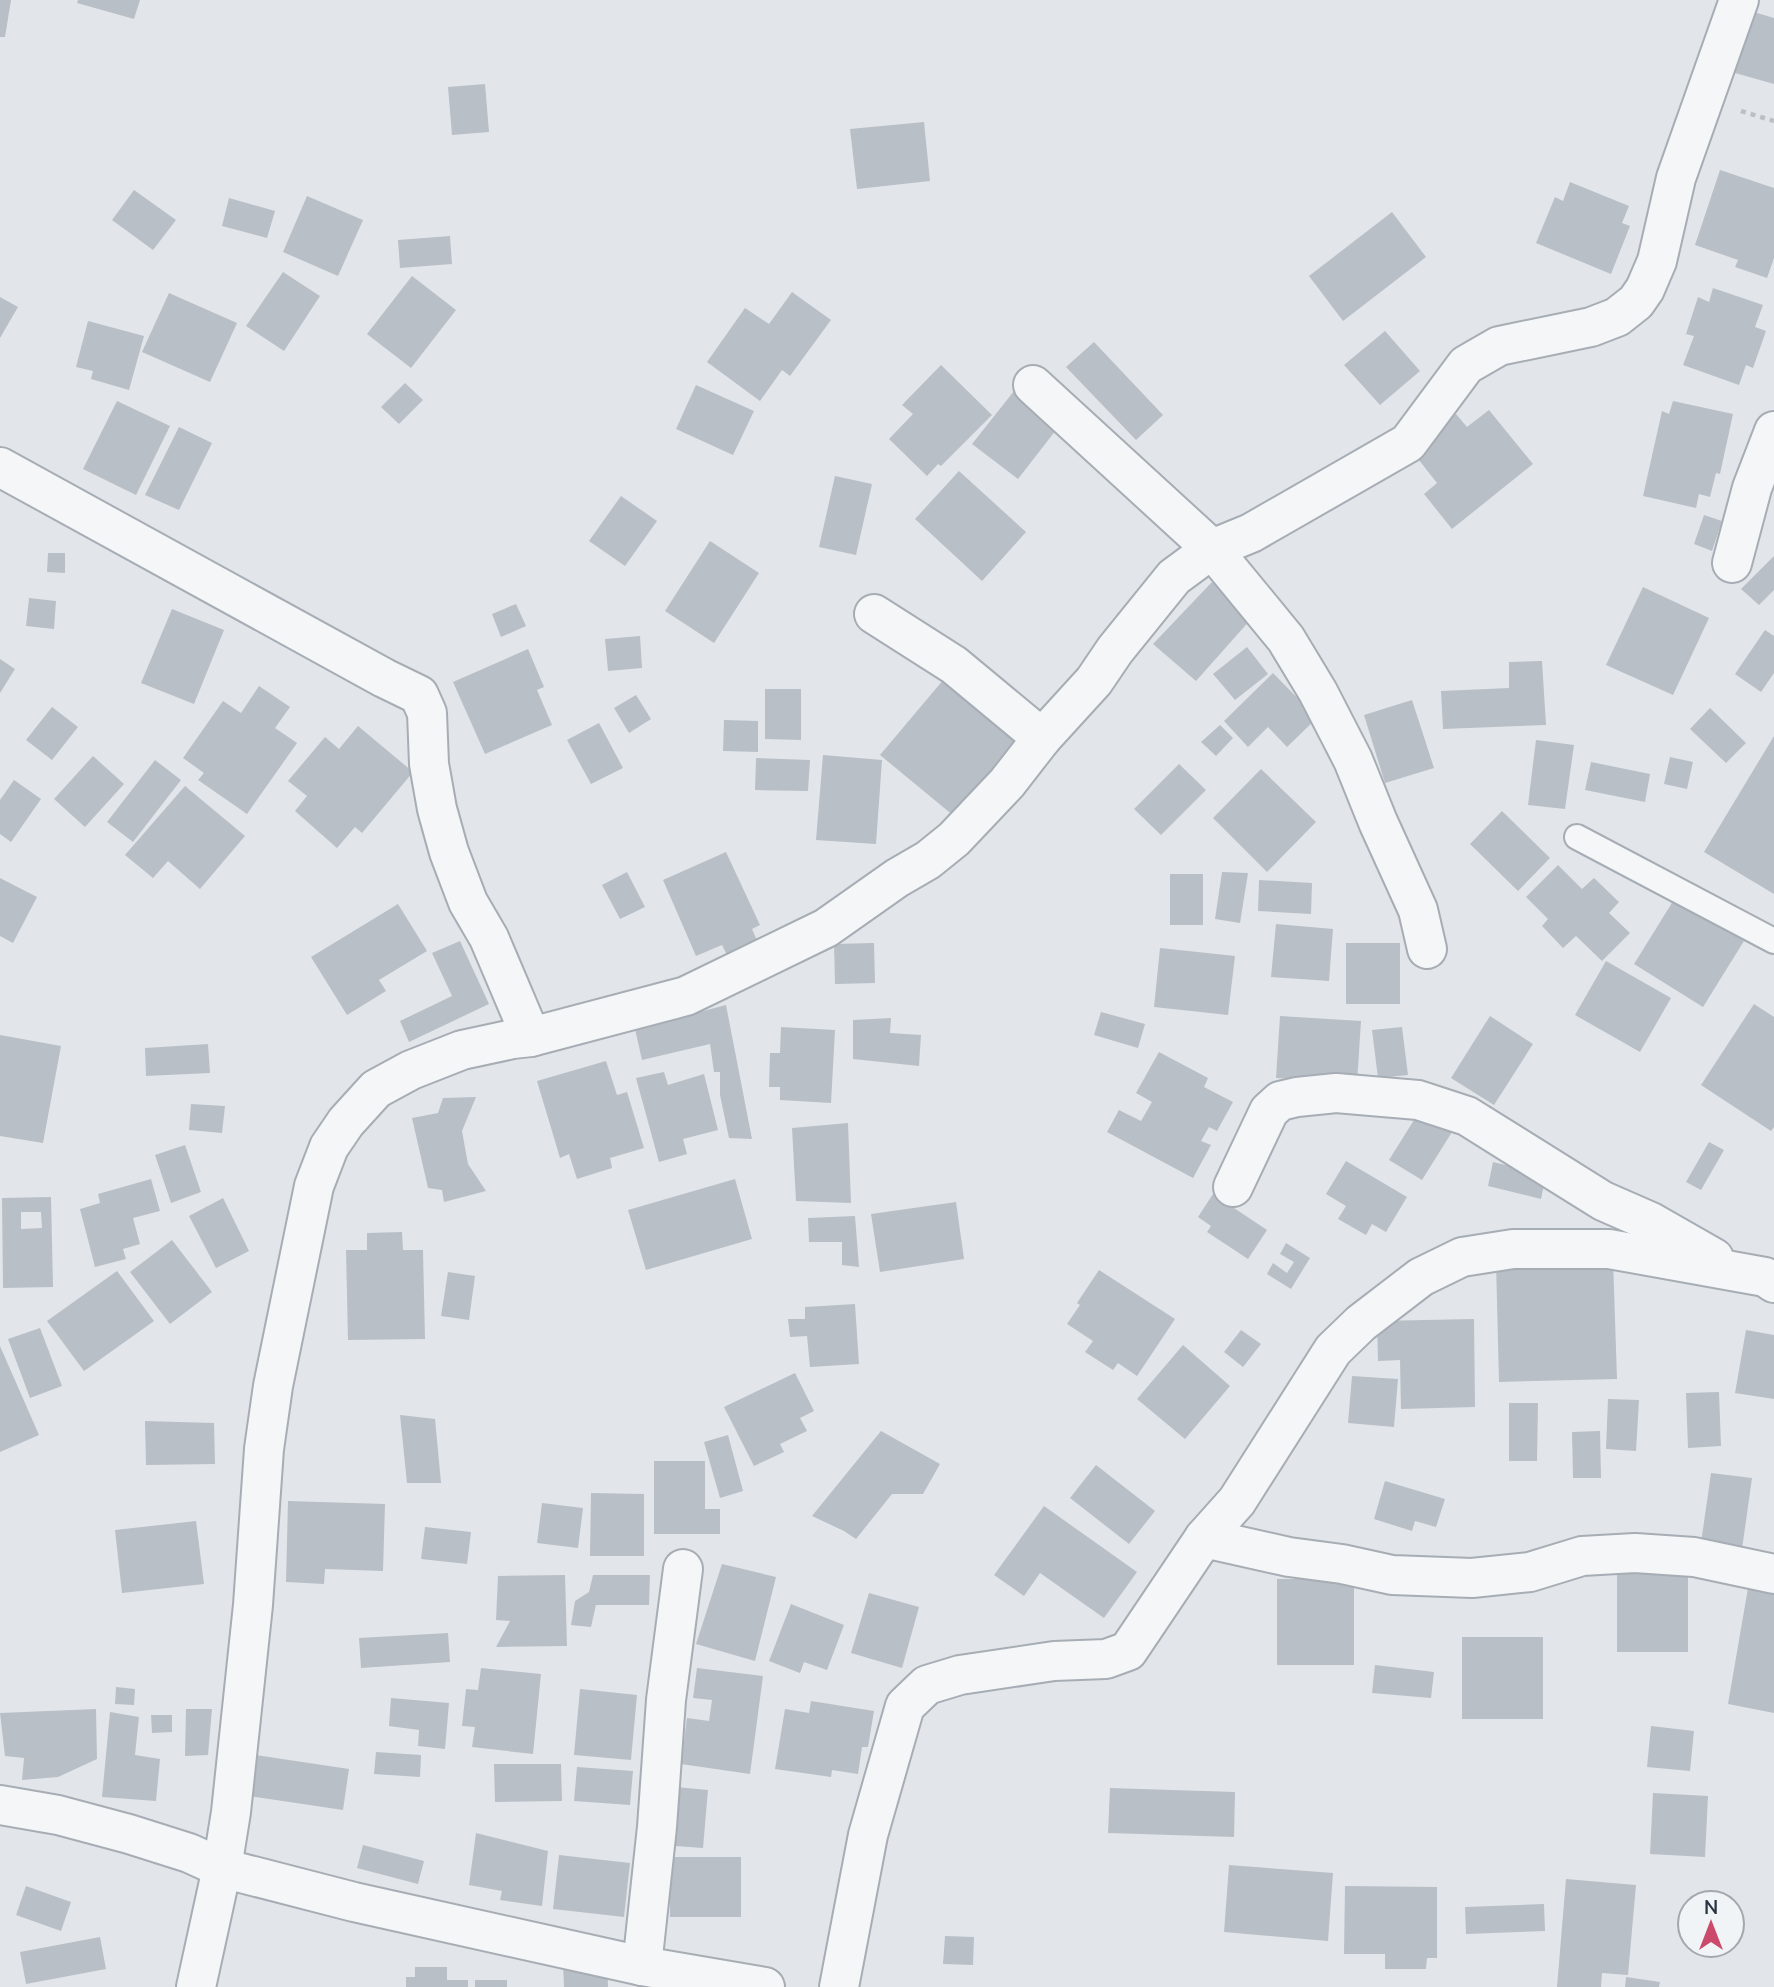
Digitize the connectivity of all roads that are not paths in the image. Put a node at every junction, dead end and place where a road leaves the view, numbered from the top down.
1 (1739, 0) edge
2 (1033, 385) dead end
3 (1774, 431) edge
4 (0, 467) edge
5 (1212, 549) junction
6 (1732, 563) dead end
7 (874, 614) dead end
8 (1042, 738) junction
9 (1577, 837) dead end
10 (1774, 941) edge
11 (1427, 949) dead end
12 (531, 1037) junction
13 (1233, 1187) dead end
14 (1763, 1272) edge
15 (1204, 1538) junction
16 (683, 1569) dead end
17 (1774, 1574) edge
18 (0, 1805) edge
19 (222, 1868) junction
20 (642, 1966) junction
21 (196, 1987) edge
22 (765, 1987) edge
23 (839, 1987) edge

1 - 5 street
2 - 5 street
3 - 6 street
4 - 12 street
5 - 8 street
5 - 11 street
7 - 8 street
8 - 12 street
9 - 10 lane
12 - 19 street
13 - 14 street
14 - 15 street
15 - 17 street
15 - 23 street
16 - 20 street
18 - 19 street
19 - 20 street
19 - 21 street
20 - 22 street

